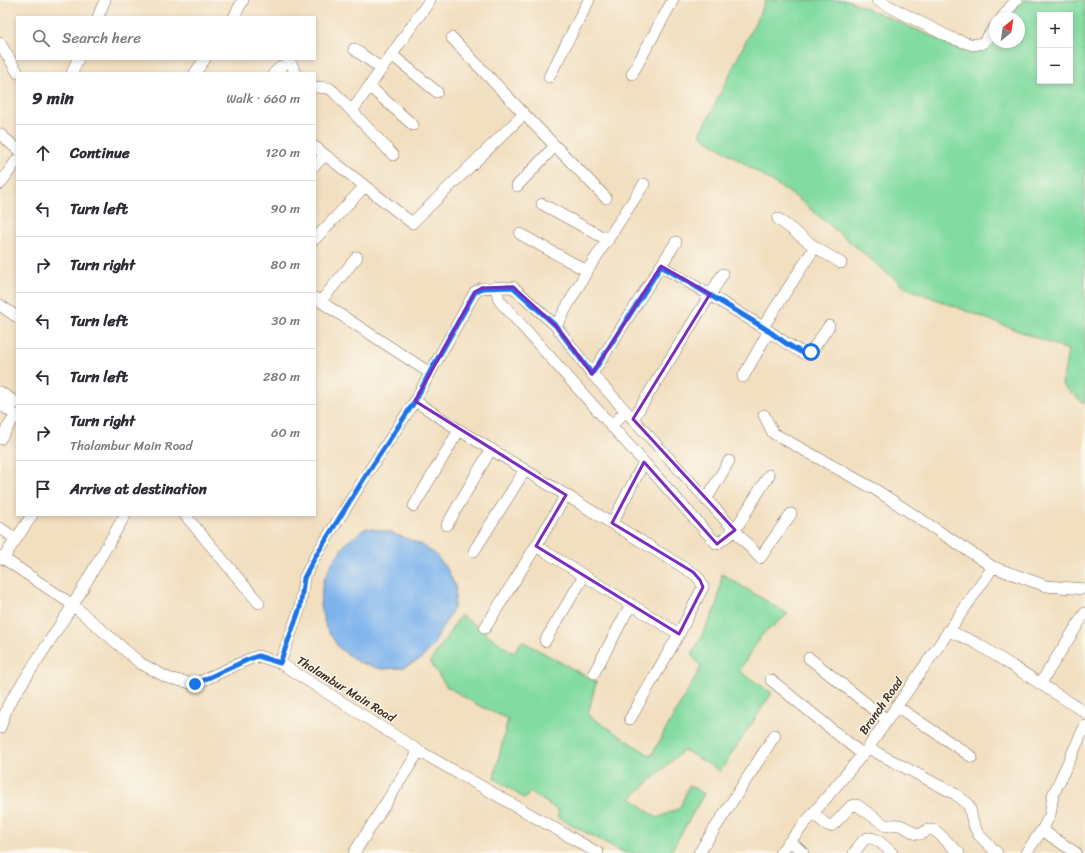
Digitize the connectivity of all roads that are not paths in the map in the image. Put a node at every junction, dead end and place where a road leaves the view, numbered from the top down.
1 (105, 0) edge
2 (243, 0) edge
3 (430, 0) edge
4 (589, 0) edge
5 (673, 0) edge
6 (877, 0) edge
7 (1016, 0) edge
8 (1007, 12) edge
9 (98, 16) edge
10 (235, 16) edge
11 (989, 35) edge
12 (452, 38) dead end
13 (0, 43) edge
14 (354, 49) dead end
15 (392, 55) junction
16 (78, 60) edge
17 (204, 60) edge
18 (281, 66) edge
19 (382, 68) junction
20 (17, 72) edge
21 (72, 72) edge
22 (196, 72) edge
23 (295, 72) edge
24 (632, 74) dead end
25 (549, 77) dead end
26 (316, 87) edge
27 (370, 87) junction
28 (437, 92) dead end
29 (352, 111) junction
30 (524, 114) junction
31 (413, 125) dead end
32 (0, 134) edge
33 (555, 146) junction
34 (16, 148) edge
35 (316, 148) edge
36 (325, 155) junction
37 (393, 155) dead end
38 (16, 161) edge
39 (316, 164) edge
40 (0, 184) edge
41 (644, 184) dead end
42 (365, 186) junction
43 (517, 186) dead end
44 (606, 198) dead end
45 (542, 204) dead end
46 (778, 219) dead end
47 (520, 234) dead end
48 (316, 238) edge
49 (608, 240) junction
50 (676, 242) dead end
51 (815, 246) junction
52 (357, 257) dead end
53 (841, 263) dead end
54 (661, 266) junction
55 (587, 271) junction
56 (723, 274) dead end
57 (496, 287) junction
58 (710, 294) junction
59 (318, 300) edge
60 (0, 305) edge
61 (16, 316) edge
62 (556, 326) junction
63 (829, 326) dead end
64 (766, 329) junction
65 (430, 372) junction
66 (592, 374) junction
67 (743, 377) dead end
68 (0, 392) edge
69 (415, 401) junction
70 (16, 402) edge
71 (0, 404) edge
72 (16, 415) edge
73 (630, 415) junction
74 (764, 415) dead end
75 (611, 426) junction
76 (459, 430) junction
77 (0, 439) edge
78 (491, 450) junction
79 (729, 461) dead end
80 (644, 462) junction
81 (525, 470) junction
82 (769, 475) dead end
83 (566, 495) junction
84 (706, 500) junction
85 (414, 506) dead end
86 (791, 514) dead end
87 (31, 516) edge
88 (124, 516) edge
89 (186, 516) edge
90 (612, 524) junction
91 (447, 525) dead end
92 (0, 528) edge
93 (734, 530) junction
94 (16, 539) junction
95 (536, 546) junction
96 (474, 551) dead end
97 (2, 558) edge
98 (993, 567) junction
99 (584, 576) junction
100 (1085, 589) edge
101 (259, 603) dead end
102 (631, 604) junction
103 (73, 605) junction
104 (1085, 613) edge
105 (485, 628) dead end
106 (948, 631) junction
107 (678, 634) junction
108 (545, 641) dead end
109 (809, 658) dead end
110 (280, 663) junction
111 (594, 673) dead end
112 (771, 680) dead end
113 (1040, 684) junction
114 (896, 706) junction
115 (1085, 712) edge
116 (630, 719) dead end
117 (887, 720) junction
118 (1085, 726) edge
119 (0, 728) edge
120 (775, 735) dead end
121 (419, 751) junction
122 (865, 751) junction
123 (972, 757) dead end
124 (813, 813) junction
125 (886, 826) junction
126 (1042, 830) junction
127 (876, 840) junction
128 (790, 841) junction
129 (354, 853) edge
130 (598, 853) edge
131 (699, 853) edge
132 (780, 853) edge
133 (803, 853) edge
134 (854, 853) edge
135 (892, 853) edge
136 (959, 853) edge
137 (997, 853) edge
138 (1026, 853) edge
139 (1076, 853) edge

1 - 9 street
2 - 10 street
3 - 15 street
4 - 25 street
5 - 24 street
6 - 11 street
7 - 8 street
12 - 30 street
13 - 20 street
14 - 19 street
15 - 19 street
15 - 28 street
16 - 21 street
17 - 22 street
18 - 23 street
19 - 27 street
26 - 29 street
27 - 29 street
27 - 31 street
29 - 37 street
30 - 33 street
30 - 42 street
32 - 34 street
33 - 43 street
33 - 44 street
35 - 36 street
36 - 39 street
36 - 42 street
38 - 40 street
41 - 49 street
42 - 48 street
45 - 49 street
46 - 51 street
47 - 55 street
49 - 55 street
50 - 54 street
51 - 53 street
51 - 64 street
52 - 59 street
54 - 58 street
54 - 66 street
55 - 62 street
56 - 58 street
57 - 62 street
57 - 65 street
57 - 75 street
58 - 64 street
58 - 73 street
59 - 65 street
60 - 61 street
62 - 66 street
63 - 64 street
64 - 67 street
65 - 69 street
66 - 73 street
68 - 70 street
69 - 76 street
69 - 110 street
71 - 72 street
72 - 77 street
73 - 75 street
73 - 84 street
74 - 98 street
75 - 80 street
76 - 78 street
76 - 85 street
78 - 81 street
78 - 91 street
79 - 84 street
80 - 90 street
80 - 93 street
81 - 83 street
81 - 96 street
82 - 93 street
83 - 90 street
83 - 95 street
84 - 93 street
86 - 93 street
87 - 94 street
88 - 103 street
89 - 101 street
90 - 107 street
92 - 94 street
94 - 97 street
95 - 99 street
95 - 105 street
97 - 103 street, Thalambur Main Road
98 - 100 street
98 - 106 street, Branch Road
99 - 102 street
99 - 108 street
102 - 107 street
102 - 111 street
103 - 110 street, Thalambur Main Road
103 - 119 street
104 - 113 street
106 - 113 street
106 - 114 street, Branch Road
107 - 116 street
109 - 117 street
110 - 121 street, Thalambur Main Road
112 - 122 street
113 - 115 street
114 - 117 street, Branch Road
114 - 123 street
117 - 122 street, Branch Road
118 - 126 street
120 - 131 street
121 - 129 street
121 - 130 street, Thalambur Main Road
122 - 124 street, Branch Road
122 - 137 street
124 - 125 street
124 - 128 street, Branch Road
125 - 127 street
125 - 136 street
126 - 138 street
126 - 139 street
127 - 134 street
127 - 135 street
128 - 132 street, Branch Road
128 - 133 street

